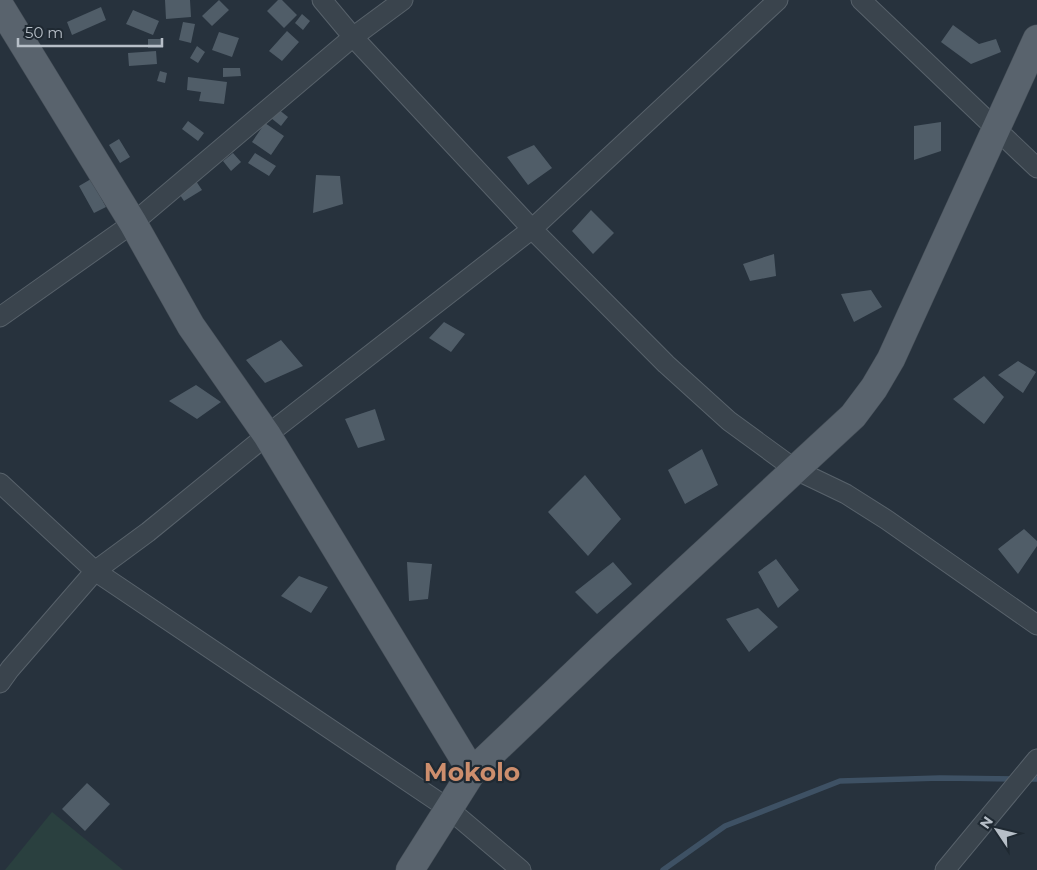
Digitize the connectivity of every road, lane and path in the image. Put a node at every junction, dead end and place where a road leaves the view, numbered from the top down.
1 (322, 0) edge
2 (403, 0) edge
3 (778, 0) edge
4 (861, 0) edge
5 (0, 6) edge
6 (353, 37) junction
7 (1037, 39) edge
8 (997, 130) junction
9 (1037, 168) edge
10 (132, 223) junction
11 (532, 230) junction
12 (0, 317) edge
13 (267, 435) junction
14 (796, 470) junction
15 (0, 482) edge
16 (95, 570) junction
17 (1037, 625) edge
18 (0, 683) edge
19 (1036, 760) edge
20 (472, 772) junction
21 (448, 809) junction
22 (410, 870) edge
23 (520, 870) edge
24 (945, 870) edge

1 - 6 street
2 - 6 street
3 - 11 street
4 - 8 street
5 - 10 main road
6 - 10 street
6 - 11 street
7 - 8 main road
8 - 9 street
8 - 14 main road
10 - 12 street
10 - 13 main road
11 - 13 street
11 - 14 street
13 - 16 street
13 - 20 main road
14 - 17 street
14 - 20 main road
15 - 16 street
16 - 18 street
16 - 21 street
19 - 24 street
20 - 21 main road
21 - 22 main road
21 - 23 street

